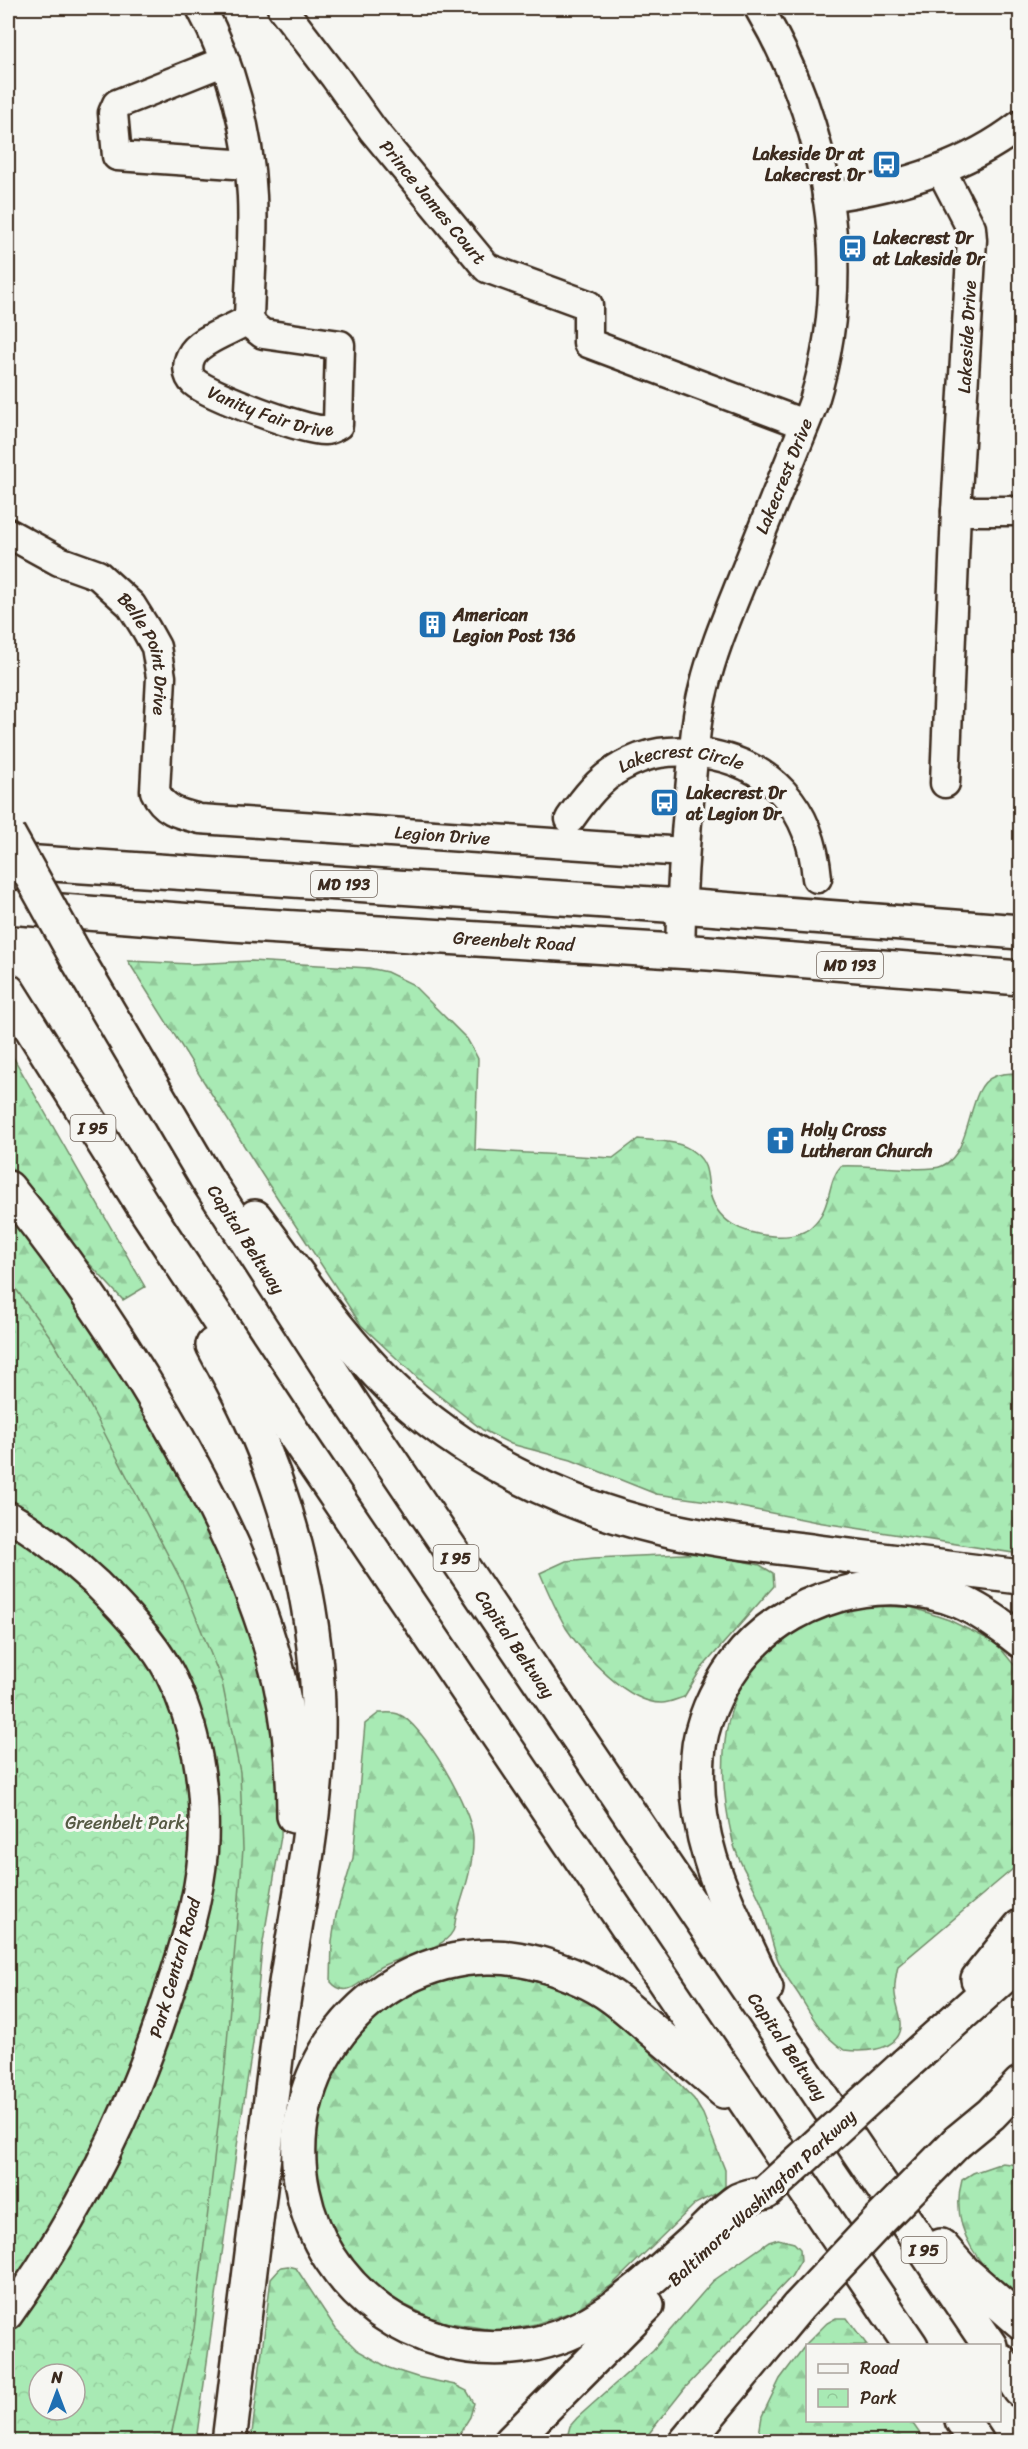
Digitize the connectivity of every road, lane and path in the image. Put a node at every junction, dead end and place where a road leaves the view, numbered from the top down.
1 (201, 8) edge
2 (282, 8) edge
3 (759, 8) edge
4 (225, 60) junction
5 (1020, 125) edge
6 (249, 165) junction
7 (941, 170) junction
8 (827, 197) junction
9 (249, 319) junction
10 (804, 424) junction
11 (956, 511) junction
12 (1020, 511) edge
13 (8, 533) edge
14 (694, 752) junction
15 (945, 783) dead end
16 (200, 819) joint
17 (570, 819) dead end
18 (8, 834) edge
19 (684, 852) junction
20 (8, 861) edge
21 (817, 879) dead end
22 (681, 906) junction
23 (8, 907) edge
24 (1020, 932) edge
25 (680, 952) junction
26 (1020, 978) edge
27 (8, 991) edge
28 (127, 1045) junction
29 (8, 1188) edge
30 (142, 1204) junction
31 (8, 1516) edge
32 (1020, 1577) edge
33 (1020, 1640) edge
34 (1020, 1927) edge
35 (1020, 1962) edge
36 (287, 1973) junction
37 (916, 2056) junction
38 (799, 2061) junction
39 (1020, 2084) edge
40 (1020, 2096) edge
41 (991, 2114) junction
42 (756, 2117) junction
43 (860, 2154) junction
44 (766, 2192) junction
45 (880, 2300) junction
46 (8, 2315) edge
47 (1020, 2322) edge
48 (903, 2344) edge
49 (910, 2344) edge
50 (989, 2344) edge
51 (1001, 2363) edge
52 (1020, 2390) edge
53 (945, 2422) edge
54 (963, 2422) edge
55 (690, 2438) edge
56 (229, 2442) edge
57 (510, 2442) edge
58 (955, 2442) edge
59 (977, 2442) edge

1 - 4 street
2 - 10 street, Prince James Court
3 - 8 street, Lakecrest Drive
4 - 6 street
4 - 6 street
5 - 7 street
6 - 9 street
7 - 8 street
7 - 11 street, Lakeside Drive
8 - 10 street, Lakecrest Drive
9 - 9 street, Vanity Fair Drive
10 - 14 street, Lakecrest Drive
11 - 12 street
11 - 15 street, Lakeside Drive
13 - 16 street, Belle Point Drive
14 - 17 street, Lakecrest Circle
14 - 19 street, Lakecrest Drive
14 - 21 street, Lakecrest Circle
16 - 19 street, Legion Drive
18 - 28 main road, Capital Beltway / I 95, bridge
19 - 22 street, Lakecrest Drive
20 - 22 main road, MD 193
22 - 24 main road, MD 193
22 - 25 street, Lakecrest Drive
23 - 25 main road, Greenbelt Road / MD 193
25 - 26 main road, Greenbelt Road / MD 193
27 - 30 main road, I 95
28 - 32 main road
28 - 38 main road, Capital Beltway / I 95
29 - 36 main road
30 - 36 main road
30 - 42 main road, I 95
31 - 46 street, Park Central Road
33 - 38 main road
34 - 37 main road
35 - 37 main road, Baltimore-Washington Parkway
36 - 56 main road
37 - 44 main road, Baltimore-Washington Parkway, bridge
38 - 43 main road, Capital Beltway / I 95
39 - 41 main road
40 - 41 main road
41 - 55 main road, bridge
42 - 44 main road
42 - 45 main road, I 95
43 - 47 main road
43 - 50 main road, Capital Beltway / I 95
44 - 57 main road, Baltimore-Washington Parkway
45 - 48 main road
45 - 49 main road, I 95
51 - 52 main road
53 - 58 main road
54 - 59 main road

